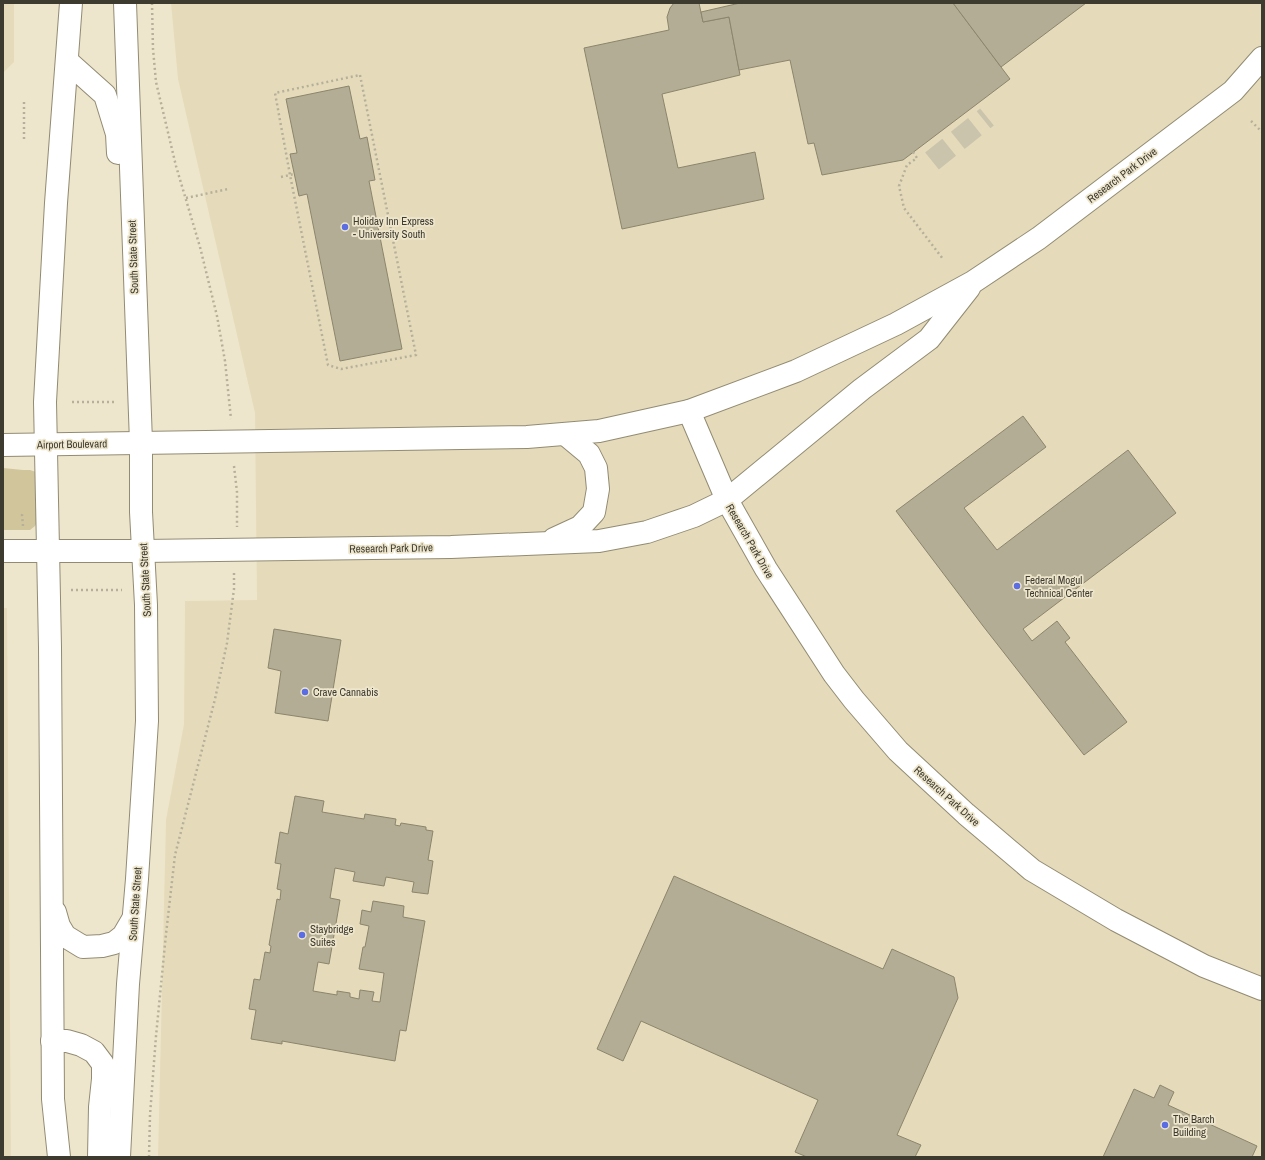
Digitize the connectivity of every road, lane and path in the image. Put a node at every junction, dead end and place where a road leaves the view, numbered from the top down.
1 (71, 3) edge
2 (125, 3) edge
3 (152, 3) edge
4 (1262, 58) edge
5 (67, 61) junction
6 (24, 102) dead end
7 (1251, 121) dead end
8 (1262, 132) edge
9 (24, 140) dead end
10 (913, 152) dead end
11 (294, 174) dead end
12 (290, 175) junction
13 (281, 177) dead end
14 (228, 189) dead end
15 (186, 198) junction
16 (943, 259) dead end
17 (973, 282) junction
18 (136, 323) junction
19 (72, 402) dead end
20 (118, 402) dead end
21 (689, 411) junction
22 (232, 423) dead end
23 (565, 434) junction
24 (141, 442) junction
25 (3, 444) edge
26 (46, 445) junction
27 (234, 466) dead end
28 (727, 500) junction
29 (237, 527) dead end
30 (546, 544) junction
31 (3, 551) edge
32 (48, 551) junction
33 (143, 551) junction
34 (234, 570) dead end
35 (67, 590) dead end
36 (126, 590) dead end
37 (52, 895) junction
38 (134, 918) junction
39 (1262, 989) edge
40 (52, 1042) junction
41 (59, 1157) edge
42 (99, 1157) edge
43 (119, 1157) edge
44 (149, 1157) edge

1 - 5 street
2 - 18 street, South State Street
3 - 15 path
4 - 17 street, Research Park Drive
5 - 18 street
5 - 26 street
6 - 9 path
7 - 8 path
10 - 16 path
11 - 12 path
12 - 12 path
12 - 13 path
14 - 15 path
15 - 22 path
17 - 21 street, Research Park Drive
17 - 28 street, Research Park Drive
18 - 24 street, South State Street
19 - 20 path
21 - 23 street, Research Park Drive
21 - 28 street, Research Park Drive
23 - 24 street, Research Park Drive
23 - 30 street
24 - 26 street, Airport Boulevard
24 - 33 street, South State Street
25 - 26 street, Airport Boulevard
26 - 32 street
27 - 29 path
28 - 30 street, Research Park Drive
28 - 39 street, Research Park Drive
30 - 33 street, Research Park Drive
31 - 32 street
32 - 33 street, Research Park Drive
32 - 37 street
33 - 38 street, South State Street
34 - 44 path
35 - 36 path
37 - 38 street
37 - 40 street
38 - 43 street, South State Street
40 - 41 street
40 - 42 street

